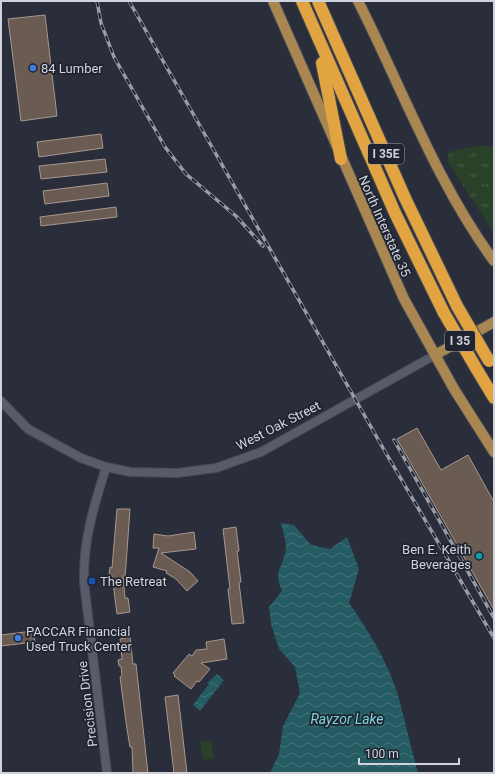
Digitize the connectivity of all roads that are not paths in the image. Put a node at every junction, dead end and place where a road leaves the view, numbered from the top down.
1 (273, 1) edge
2 (302, 1) edge
3 (318, 1) edge
4 (358, 1) edge
5 (308, 16) junction
6 (341, 159) junction
7 (494, 261) edge
8 (494, 322) edge
9 (435, 355) junction
10 (491, 365) edge
11 (494, 398) edge
12 (1, 402) edge
13 (494, 452) edge
14 (106, 467) junction
15 (108, 773) edge

1 - 6 main road, North Interstate 35
2 - 5 highway, I 35
3 - 10 highway, I 35E, bridge
4 - 7 main road
5 - 6 highway
5 - 11 highway, I 35, bridge
6 - 9 main road, North Interstate 35
8 - 9 main road, West Oak Street
9 - 13 main road, North Interstate 35
9 - 14 street, West Oak Street
12 - 14 street, West Oak Street
14 - 15 street, Precision Drive

